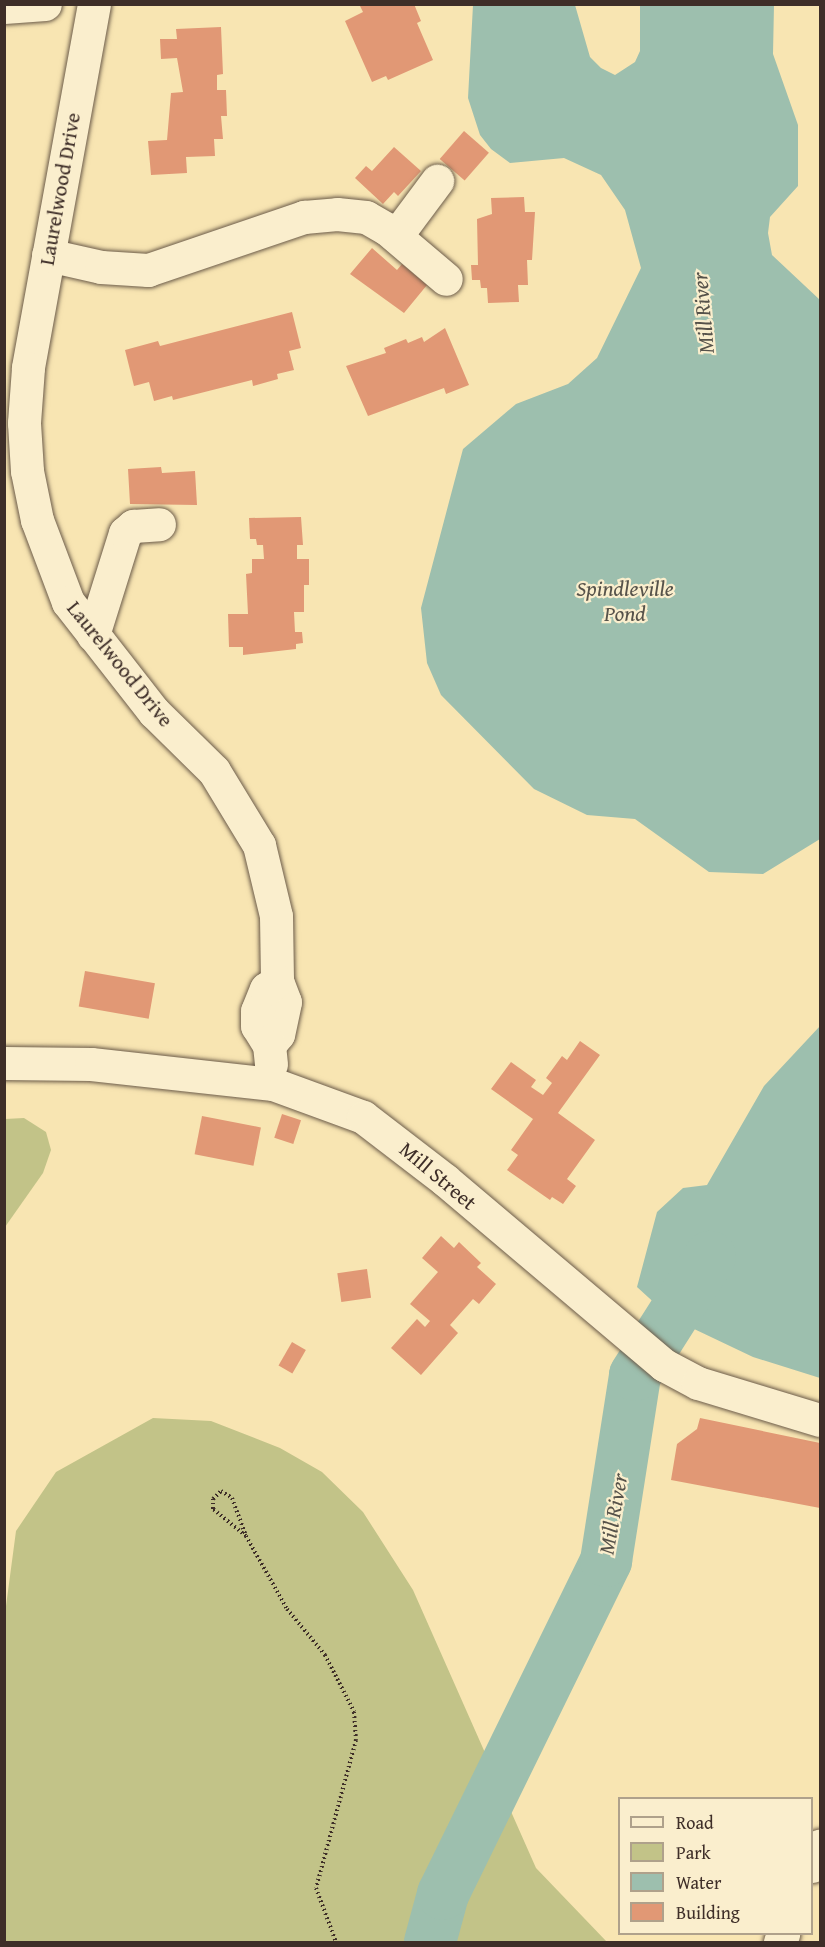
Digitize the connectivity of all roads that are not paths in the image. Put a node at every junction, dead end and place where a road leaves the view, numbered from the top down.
1 (45, 4) edge
2 (94, 4) edge
3 (4, 7) edge
4 (437, 181) dead end
5 (396, 236) junction
6 (48, 255) junction
7 (446, 279) dead end
8 (159, 524) dead end
9 (93, 635) junction
10 (4, 1063) edge
11 (273, 1084) junction
12 (820, 1420) edge
13 (820, 1845) edge
14 (813, 1863) edge

1 - 3 street
2 - 6 street, Laurelwood Drive
4 - 5 street
5 - 6 street
5 - 7 street
6 - 9 street, Laurelwood Drive
8 - 9 street
9 - 11 street, Laurelwood Drive
10 - 11 street, Mill Street
11 - 12 street, Mill Street
13 - 14 street

